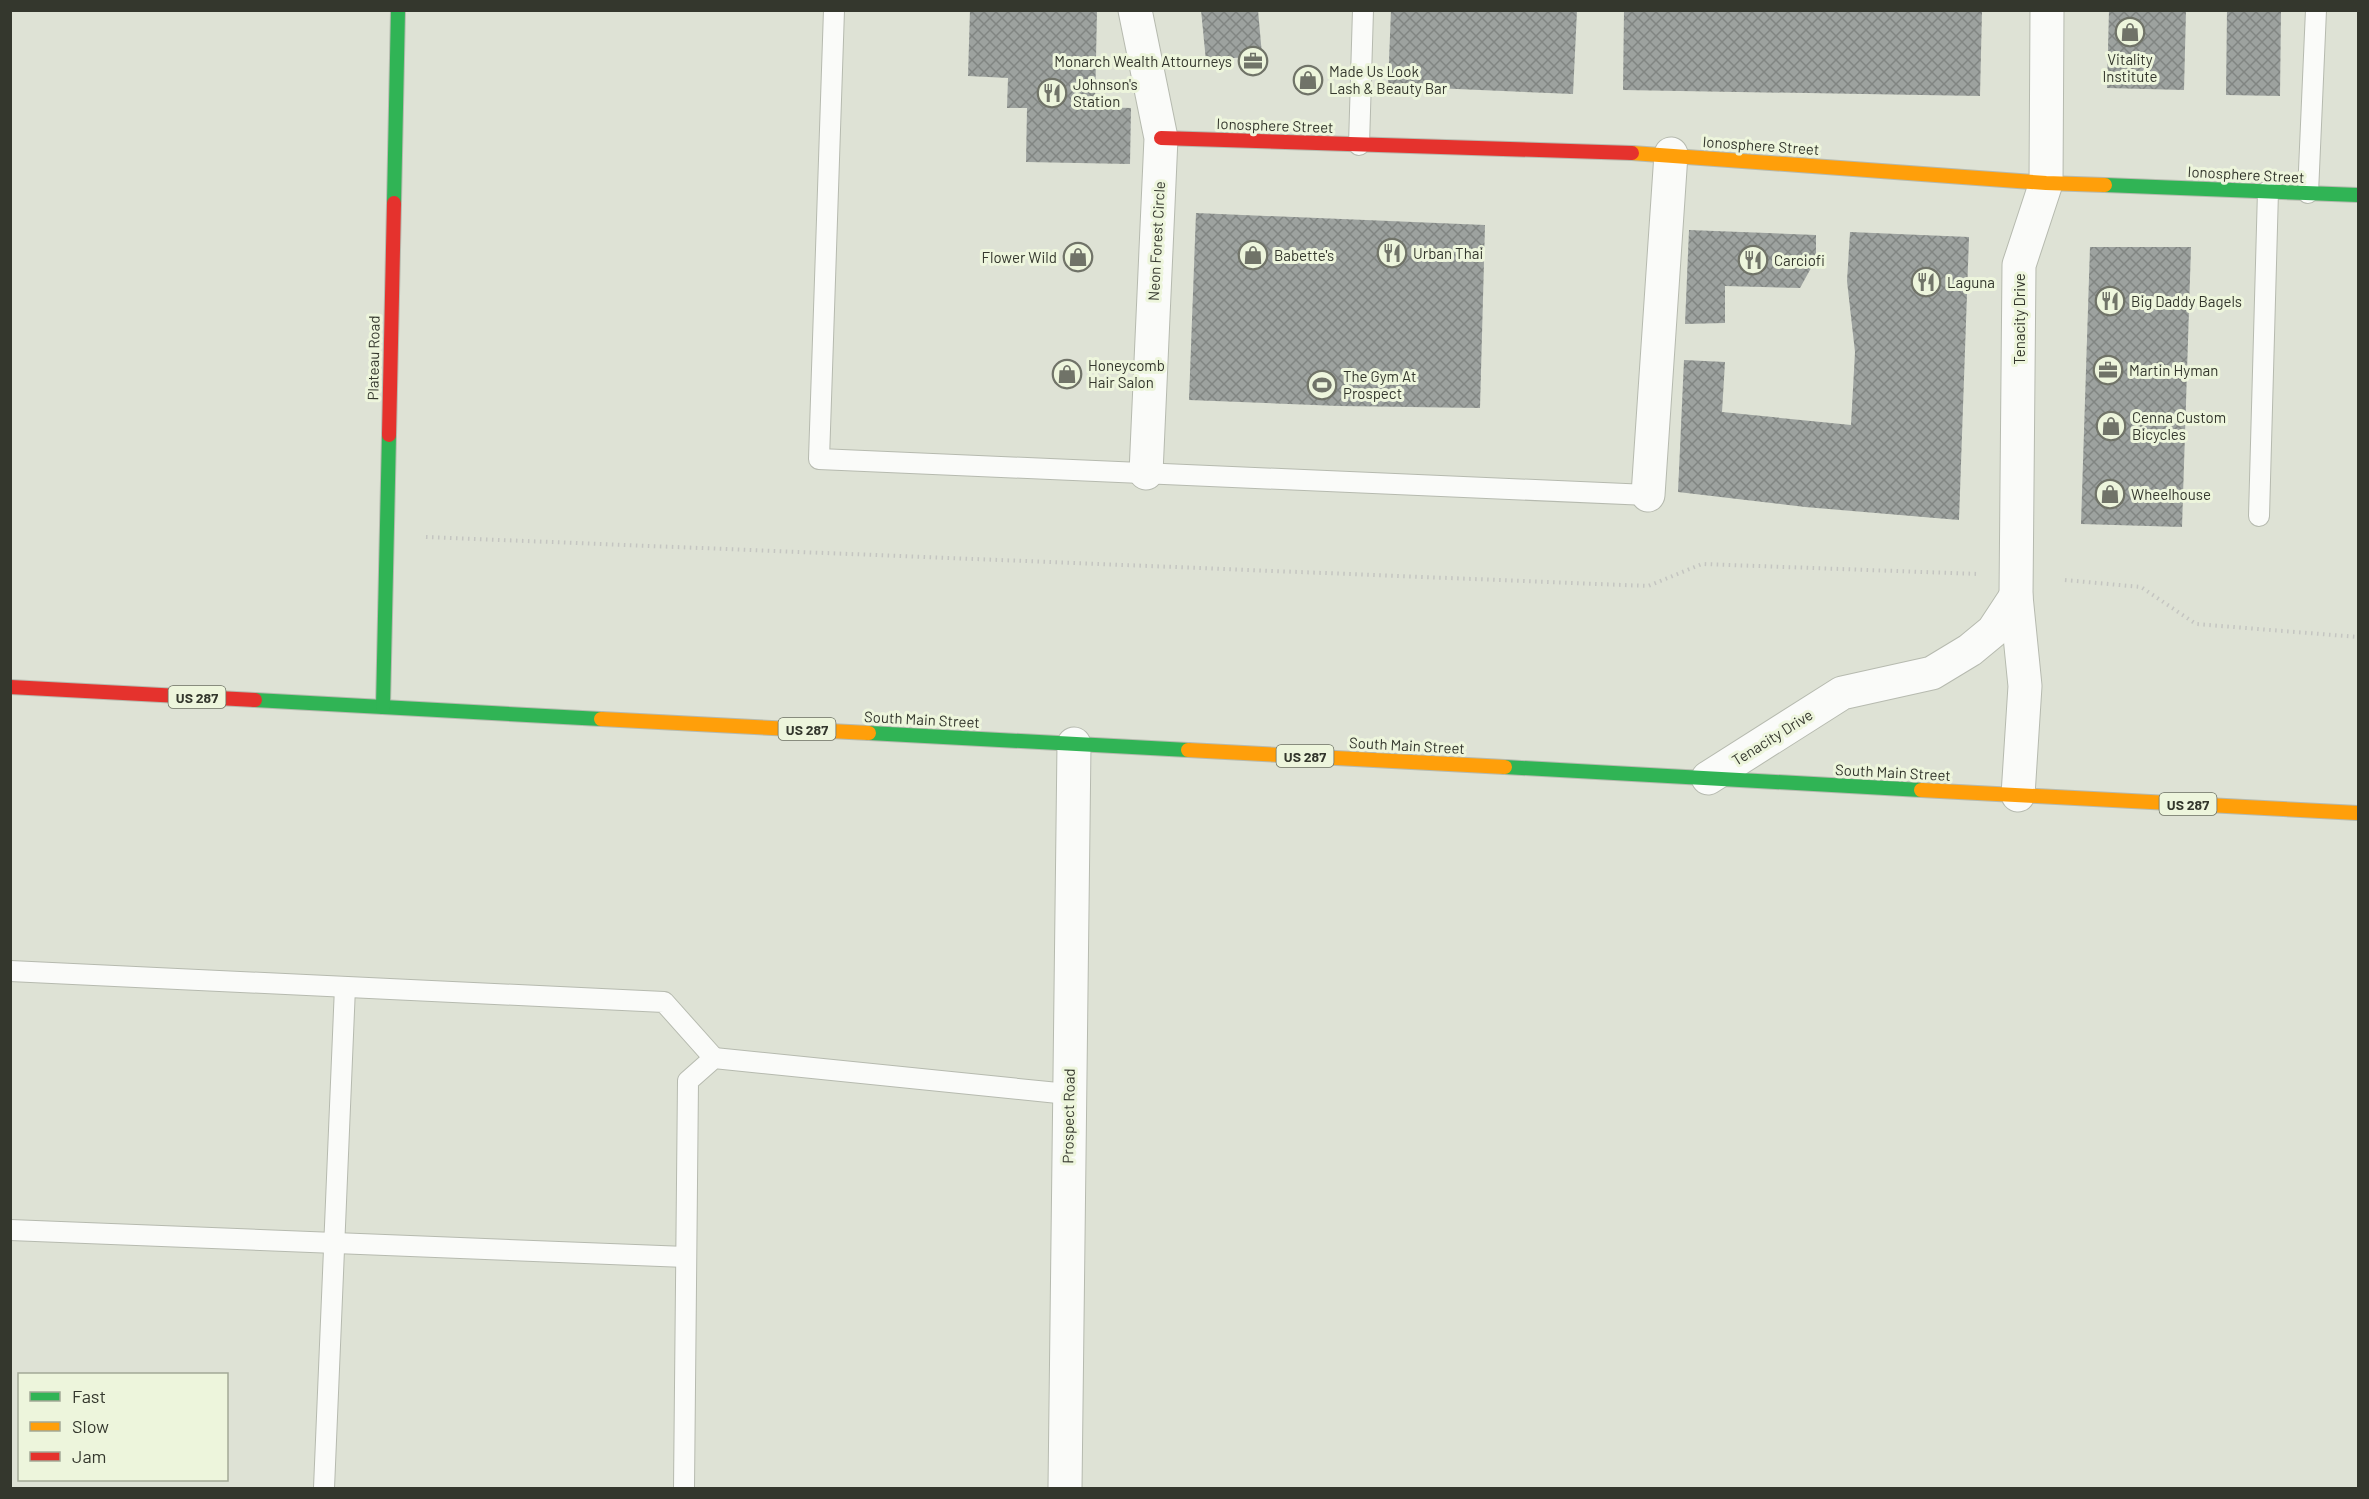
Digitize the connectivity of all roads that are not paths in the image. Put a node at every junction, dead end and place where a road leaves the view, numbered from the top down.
1 (398, 10) edge
2 (834, 10) edge
3 (1135, 10) edge
4 (1363, 10) edge
5 (2047, 10) edge
6 (2316, 10) edge
7 (1161, 138) junction
8 (1359, 145) junction
9 (1671, 154) junction
10 (2046, 183) junction
11 (2268, 191) junction
12 (2308, 193) junction
13 (2358, 195) edge
14 (1146, 473) junction
15 (1648, 495) joint
16 (2259, 516) dead end
17 (2016, 596) junction
18 (10, 687) edge
19 (383, 707) junction
20 (1074, 744) junction
21 (1708, 778) junction
22 (2018, 795) junction
23 (2358, 813) edge
24 (10, 971) edge
25 (345, 987) junction
26 (714, 1058) junction
27 (1068, 1094) junction
28 (10, 1230) edge
29 (334, 1243) junction
30 (686, 1257) junction
31 (324, 1488) edge
32 (684, 1488) edge
33 (1065, 1488) edge

1 - 19 main road, Plateau Road
2 - 14 lane
3 - 7 street, Neon Forest Circle
4 - 8 lane
5 - 10 street, Tenacity Drive
6 - 12 lane
7 - 8 main road, Ionosphere Street
7 - 14 street, Neon Forest Circle
8 - 9 main road, Ionosphere Street
9 - 10 main road, Ionosphere Street
9 - 15 street
10 - 11 main road, Ionosphere Street
10 - 17 street, Tenacity Drive
11 - 12 main road, Ionosphere Street
11 - 16 lane
12 - 13 main road, Ionosphere Street
14 - 15 lane
17 - 21 street, Tenacity Drive
17 - 22 street, Tenacity Drive
18 - 19 main road, US 287
19 - 20 main road, South Main Street / US 287
20 - 21 main road, South Main Street / US 287
20 - 27 street, Prospect Road
21 - 22 main road, South Main Street / US 287
22 - 23 main road, South Main Street / US 287
24 - 25 lane
25 - 26 lane
25 - 29 lane
26 - 27 lane
26 - 30 lane
27 - 33 street, Prospect Road
28 - 29 lane
29 - 30 lane
29 - 31 lane
30 - 32 lane

